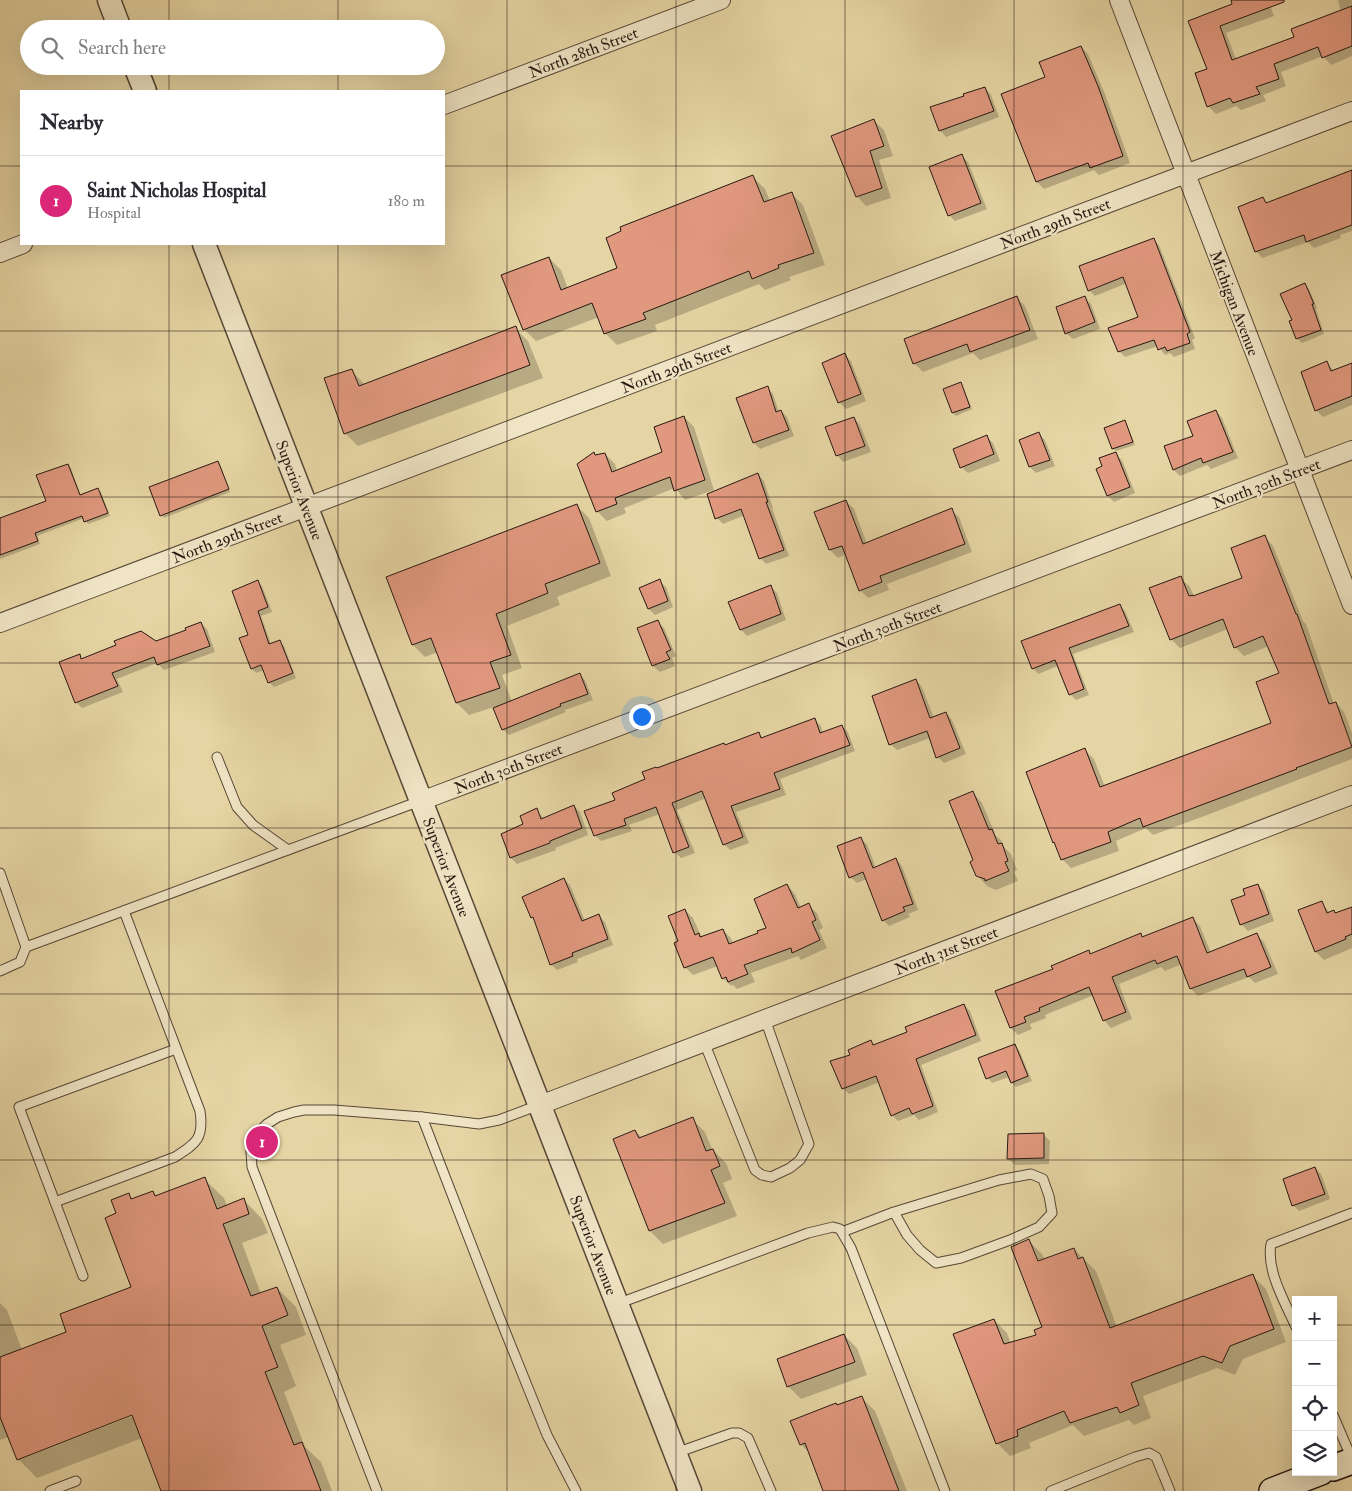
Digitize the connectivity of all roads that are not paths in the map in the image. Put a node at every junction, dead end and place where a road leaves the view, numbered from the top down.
1 (109, 0) edge
2 (721, 0) edge
3 (1119, 0) edge
4 (117, 20) edge
5 (139, 75) edge
6 (145, 90) edge
7 (445, 105) edge
8 (1352, 110) edge
9 (1186, 174) junction
10 (21, 245) edge
11 (204, 245) edge
12 (0, 253) edge
13 (1352, 450) edge
14 (1300, 470) junction
15 (306, 506) junction
16 (1352, 605) edge
17 (0, 623) edge
18 (217, 757) dead end
19 (1352, 795) edge
20 (421, 801) junction
21 (288, 850) junction
22 (0, 873) edge
23 (124, 911) junction
24 (26, 947) junction
25 (0, 971) edge
26 (764, 1019) junction
27 (704, 1042) junction
28 (176, 1049) junction
29 (540, 1105) junction
30 (422, 1117) junction
31 (55, 1202) junction
32 (894, 1212) junction
33 (1352, 1213) edge
34 (842, 1232) junction
35 (83, 1276) dead end
36 (617, 1304) junction
37 (1292, 1318) edge
38 (1337, 1424) edge
39 (675, 1453) junction
40 (1352, 1460) edge
41 (1337, 1466) edge
42 (1311, 1476) edge
43 (76, 1481) dead end
44 (50, 1491) edge
45 (377, 1491) edge
46 (576, 1491) edge
47 (690, 1491) edge
48 (771, 1491) edge
49 (945, 1491) edge
50 (1051, 1491) edge
51 (1170, 1491) edge
52 (1272, 1491) edge

1 - 4 street
2 - 7 street, North 28th Street
3 - 9 street, Michigan Avenue
5 - 6 street
8 - 9 street, North 29th Street
9 - 14 street, Michigan Avenue
9 - 15 street, North 29th Street
10 - 12 street
11 - 15 street, Superior Avenue
13 - 14 street, North 30th Street
14 - 16 street, Michigan Avenue
14 - 20 street, North 30th Street
15 - 17 street, North 29th Street
15 - 20 street, Superior Avenue
18 - 21 lane
19 - 26 street, North 31st Street
20 - 21 lane
20 - 29 street, Superior Avenue
21 - 23 lane
22 - 24 lane
23 - 24 lane
23 - 28 lane
24 - 25 lane
26 - 27 street, North 31st Street
26 - 27 lane
27 - 29 street, North 31st Street
28 - 31 lane
28 - 31 lane
29 - 30 lane
29 - 36 street, Superior Avenue
30 - 45 lane
30 - 46 lane
31 - 35 lane
32 - 32 lane
32 - 34 lane
33 - 37 lane
34 - 36 lane
34 - 49 lane
36 - 39 street, Superior Avenue
38 - 40 lane
39 - 47 street, Superior Avenue
39 - 48 lane
40 - 41 main road
42 - 52 main road
43 - 44 lane
50 - 51 lane

